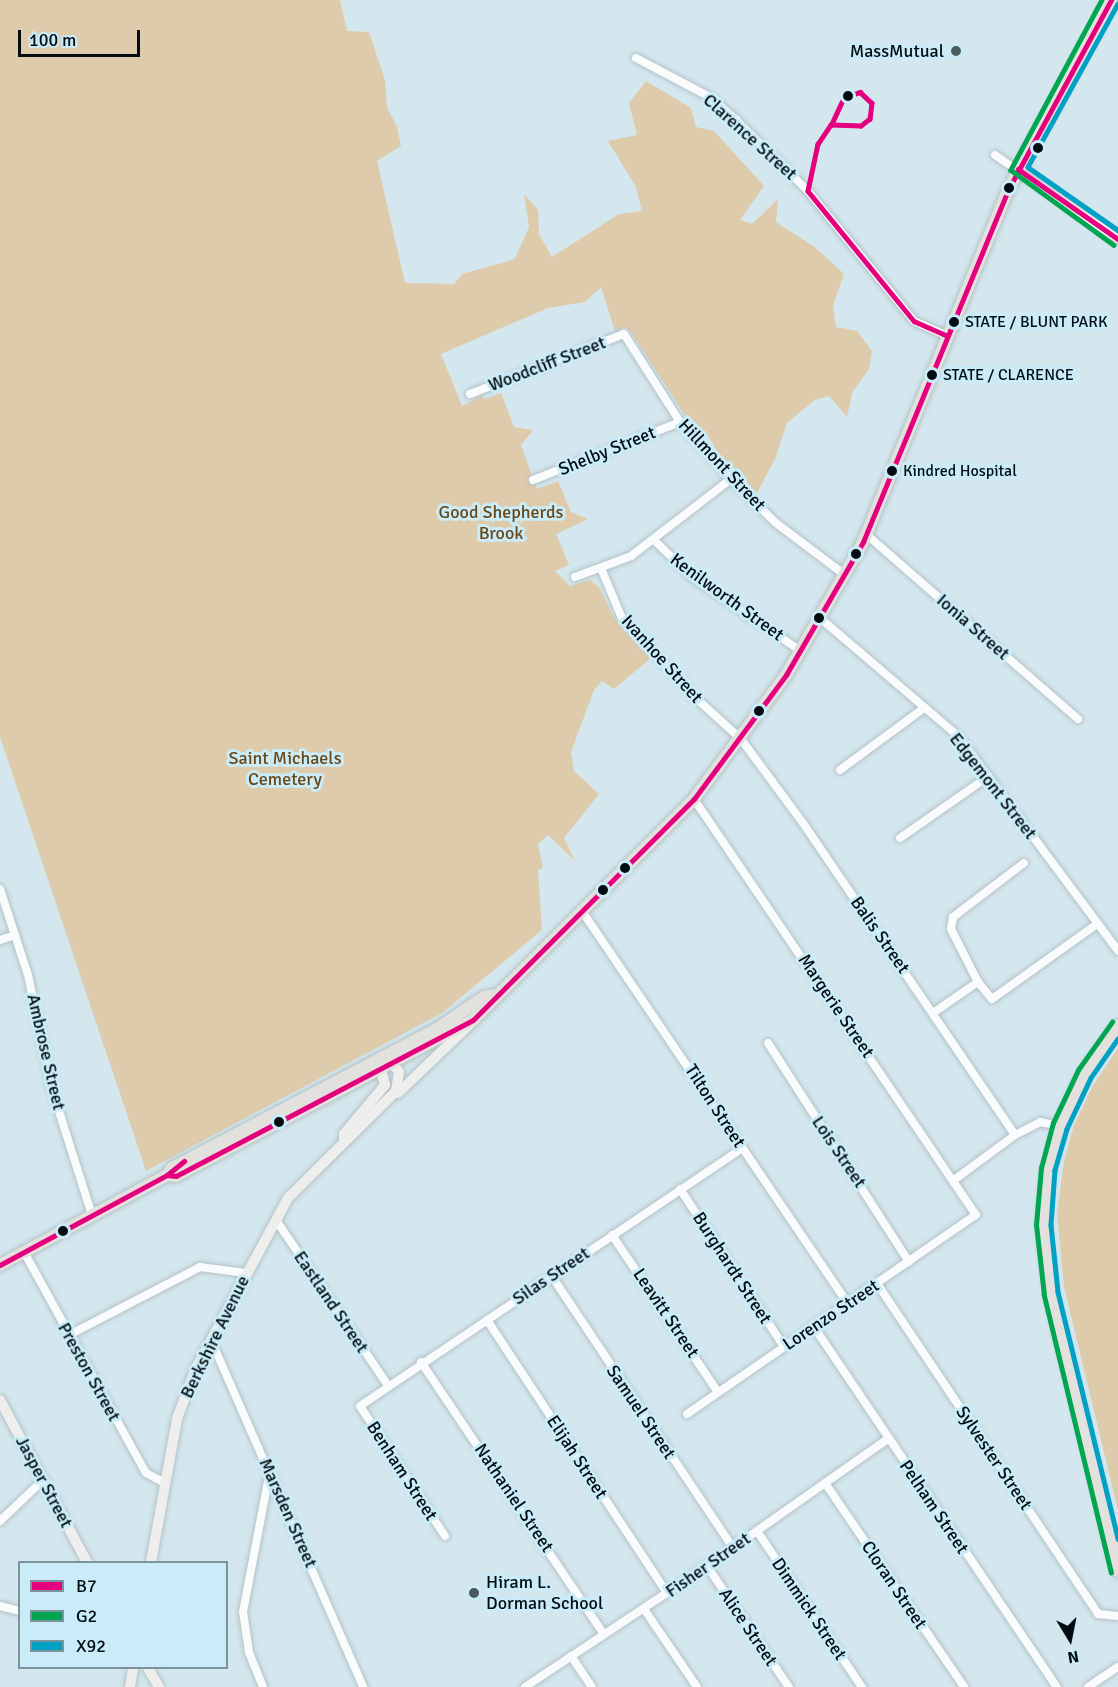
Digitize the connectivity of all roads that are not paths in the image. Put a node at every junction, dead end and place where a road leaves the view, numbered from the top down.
1 (1111, 0) edge
2 (636, 58) dead end
3 (995, 155) dead end
4 (1018, 170) junction
5 (1118, 239) edge
6 (624, 334) joint
7 (947, 336) junction
8 (470, 394) dead end
9 (680, 422) junction
10 (731, 479) junction
11 (533, 480) dead end
12 (867, 535) junction
13 (655, 541) junction
14 (601, 568) junction
15 (845, 575) junction
16 (575, 578) dead end
17 (819, 618) junction
18 (801, 651) junction
19 (924, 708) junction
20 (1078, 719) dead end
21 (741, 739) junction
22 (840, 770) dead end
23 (989, 776) junction
24 (694, 799) junction
25 (900, 838) dead end
26 (1024, 863) dead end
27 (0, 889) edge
28 (582, 911) junction
29 (1097, 924) junction
30 (15, 935) junction
31 (0, 940) edge
32 (1118, 951) edge
33 (978, 982) junction
34 (495, 995) junction
35 (933, 1013) junction
36 (473, 1020) junction
37 (1118, 1026) edge
38 (768, 1043) dead end
39 (385, 1062) junction
40 (391, 1099) junction
41 (1060, 1126) junction
42 (1015, 1135) junction
43 (344, 1141) junction
44 (742, 1148) junction
45 (954, 1180) junction
46 (680, 1189) junction
47 (92, 1215) junction
48 (975, 1215) joint
49 (276, 1220) junction
50 (612, 1234) junction
51 (24, 1252) junction
52 (909, 1262) junction
53 (0, 1265) edge
54 (246, 1273) junction
55 (551, 1275) junction
56 (878, 1285) junction
57 (847, 1302) junction
58 (487, 1320) junction
59 (814, 1327) junction
60 (69, 1335) junction
61 (211, 1340) junction
62 (784, 1347) junction
63 (421, 1362) junction
64 (387, 1384) junction
65 (718, 1392) junction
66 (0, 1400) edge
67 (360, 1406) joint
68 (687, 1414) dead end
69 (888, 1439) junction
70 (270, 1470) junction
71 (43, 1480) junction
72 (165, 1483) junction
73 (825, 1483) junction
74 (0, 1521) edge
75 (1112, 1527) edge
76 (757, 1531) junction
77 (445, 1536) dead end
78 (733, 1548) junction
79 (1116, 1550) edge
80 (86, 1561) edge
81 (151, 1561) edge
82 (708, 1566) junction
83 (1118, 1571) edge
84 (667, 1593) junction
85 (0, 1606) edge
86 (644, 1609) junction
87 (18, 1610) edge
88 (1118, 1616) edge
89 (604, 1634) junction
90 (571, 1656) junction
91 (1118, 1667) edge
92 (134, 1669) edge
93 (149, 1669) edge
94 (130, 1687) edge
95 (159, 1687) edge
96 (263, 1687) edge
97 (363, 1687) edge
98 (525, 1687) edge
99 (592, 1687) edge
100 (698, 1687) edge
101 (789, 1687) edge
102 (862, 1687) edge
103 (964, 1687) edge
104 (1056, 1687) edge
105 (1088, 1687) edge

1 - 4 main road
2 - 7 street, Clarence Street
3 - 4 street
4 - 5 street
4 - 7 main road
6 - 8 street, Woodcliff Street
6 - 9 street, Hillmont Street
7 - 12 main road
9 - 10 street, Hillmont Street
9 - 11 street, Shelby Street
10 - 13 street
10 - 15 street, Hillmont Street
12 - 15 main road
12 - 20 street, Ionia Street
13 - 14 street
13 - 18 street, Kenilworth Street
14 - 16 street
14 - 21 street, Ivanhoe Street
15 - 17 main road
17 - 18 main road
17 - 19 street, Edgemont Street
18 - 21 main road
19 - 22 street
19 - 23 street, Edgemont Street
21 - 24 main road
21 - 35 street, Balis Street
23 - 25 street
23 - 29 street, Edgemont Street
24 - 28 main road
24 - 45 street, Margerie Street
26 - 33 street
27 - 30 street, Ambrose Street
28 - 34 main road
28 - 44 street, Tilton Street
29 - 32 street, Edgemont Street
29 - 33 street
30 - 31 street
30 - 47 street, Ambrose Street
33 - 35 street
34 - 36 main road
34 - 39 main road
35 - 42 street, Balis Street
36 - 39 main road
36 - 40 main road, Berkshire Avenue
37 - 41 main road
38 - 52 street, Lois Street
39 - 40 main road
39 - 43 main road, Berkshire Avenue
39 - 47 main road
40 - 43 main road, Berkshire Avenue
41 - 42 street
41 - 75 main road
42 - 45 street
43 - 49 main road, Berkshire Avenue
44 - 46 street, Silas Street
44 - 57 street, Tilton Street
45 - 48 street, Margerie Street
46 - 50 street, Silas Street
46 - 62 street, Burghardt Street
47 - 51 main road
48 - 52 street, Lorenzo Street
49 - 54 main road, Berkshire Avenue
49 - 64 street, Eastland Street
50 - 55 street, Silas Street
50 - 65 street, Leavitt Street
51 - 53 main road
51 - 60 street, Preston Street
52 - 56 street, Lorenzo Street
54 - 60 street
54 - 61 main road, Berkshire Avenue
55 - 58 street, Silas Street
55 - 78 street, Samuel Street
56 - 57 street, Lorenzo Street
56 - 88 street, Sylvester Street
57 - 59 street, Lorenzo Street
58 - 63 street, Silas Street
58 - 84 street, Elijah Street
59 - 62 street, Lorenzo Street
59 - 69 street, Pelham Street
60 - 72 street, Preston Street
61 - 70 street, Marsden Street
61 - 72 main road, Berkshire Avenue
62 - 65 street, Lorenzo Street
63 - 64 street, Silas Street
63 - 89 street, Nathaniel Street
64 - 67 street, Silas Street
65 - 68 street, Lorenzo Street
66 - 71 main road, Jasper Street
67 - 77 street, Benham Street
69 - 73 street, Fisher Street
69 - 104 street, Pelham Street
70 - 96 street
70 - 97 street, Marsden Street
71 - 74 street
71 - 80 main road, Jasper Street
72 - 81 main road, Berkshire Avenue
73 - 76 street, Fisher Street
73 - 103 street, Cloran Street
75 - 79 main road
76 - 78 street, Fisher Street
76 - 102 street, Dimmick Street
78 - 82 street, Fisher Street
79 - 83 main road
82 - 84 street, Fisher Street
82 - 101 street, Alice Street
84 - 86 street, Fisher Street
85 - 87 street
86 - 89 street, Fisher Street
86 - 100 street
89 - 90 street, Fisher Street
90 - 98 street, Fisher Street
90 - 99 street
91 - 105 street
92 - 94 main road
93 - 95 main road

